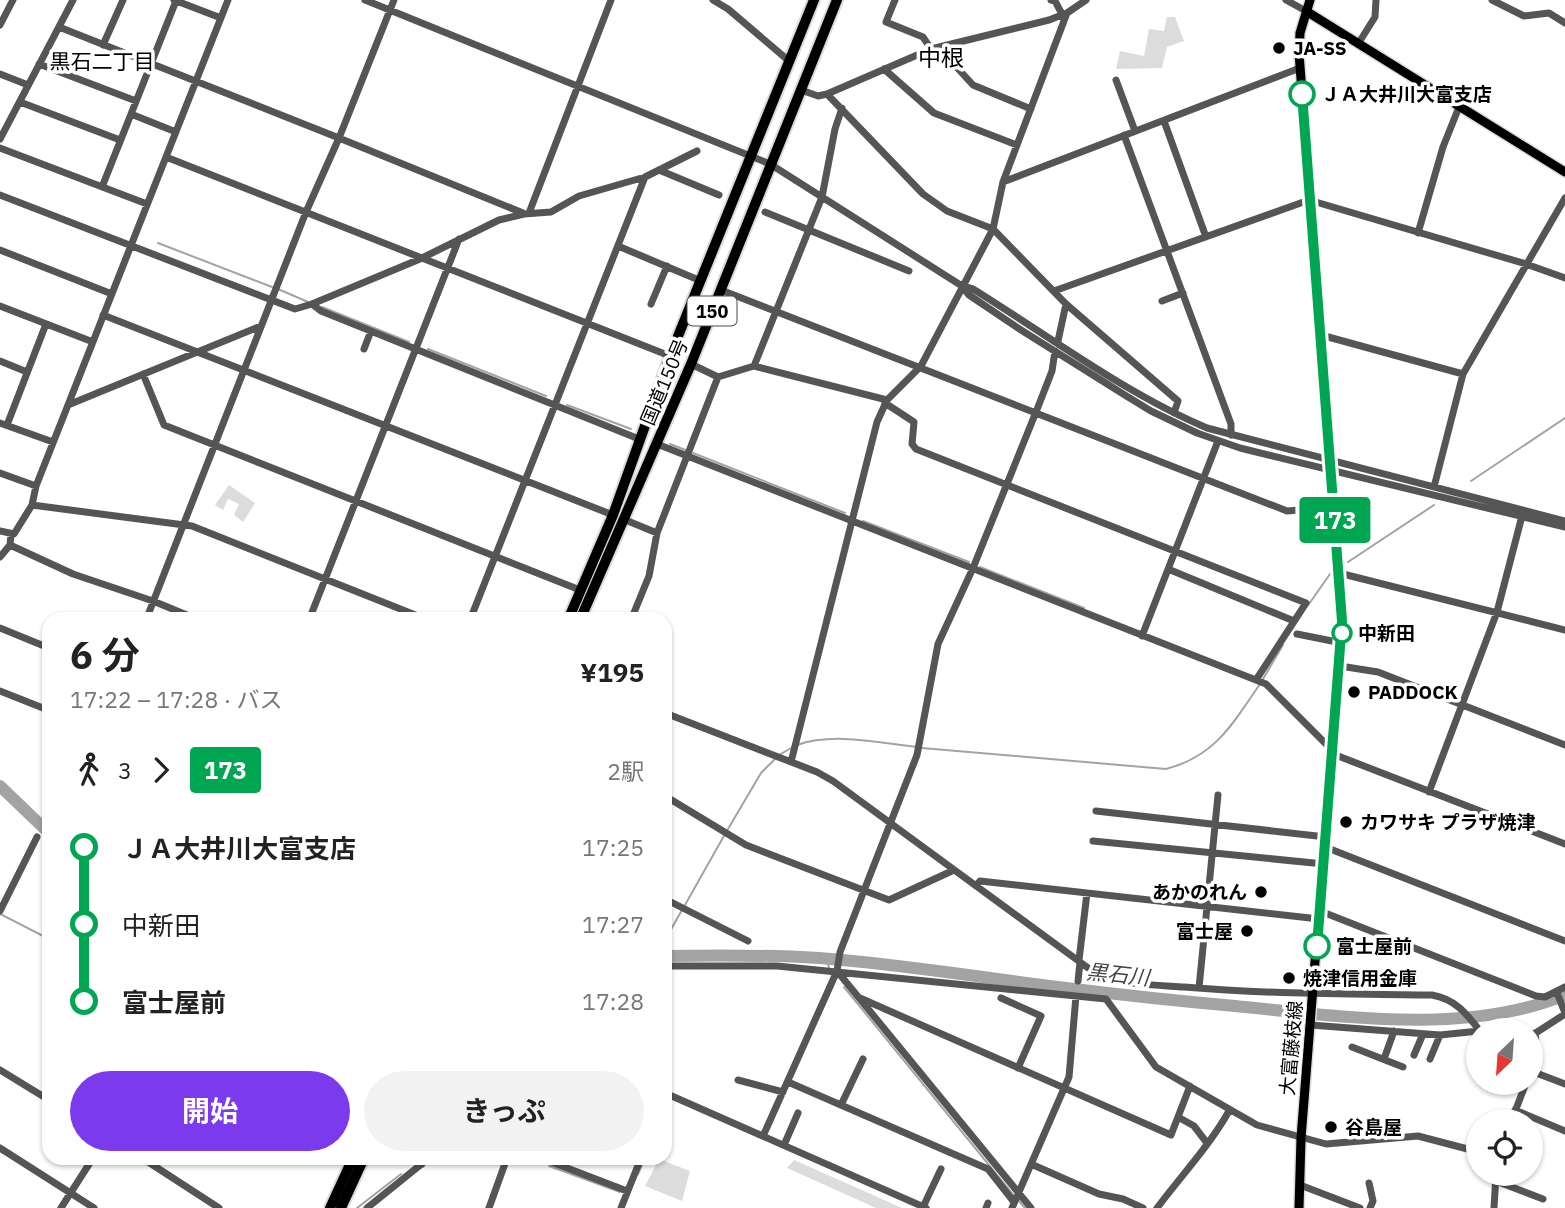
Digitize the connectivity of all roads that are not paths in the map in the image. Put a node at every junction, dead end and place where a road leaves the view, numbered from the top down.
1 (73, 0) edge
2 (123, 0) edge
3 (175, 0) edge
4 (228, 0) edge
5 (365, 0) edge
6 (394, 0) edge
7 (611, 0) edge
8 (713, 0) edge
9 (814, 0) edge
10 (837, 0) edge
11 (895, 0) edge
12 (1051, 0) edge
13 (1086, 0) edge
14 (1286, 0) edge
15 (1310, 0) edge
16 (1376, 0) edge
17 (1492, 0) edge
18 (11, 1) edge
19 (390, 10) junction
20 (1306, 11) junction
21 (1064, 14) junction
22 (221, 18) junction
23 (1565, 23) edge
24 (0, 25) edge
25 (59, 27) junction
26 (1359, 44) junction
27 (103, 45) junction
28 (935, 49) junction
29 (789, 61) junction
30 (151, 63) junction
31 (39, 64) junction
32 (1300, 68) junction
33 (884, 69) junction
34 (0, 74) edge
35 (1116, 80) dead end
36 (196, 81) junction
37 (28, 85) junction
38 (579, 85) junction
39 (801, 90) junction
40 (827, 94) junction
41 (136, 101) junction
42 (20, 102) junction
43 (1459, 107) junction
44 (842, 108) junction
45 (1031, 108) junction
46 (131, 114) junction
47 (1164, 121) junction
48 (1135, 131) junction
49 (176, 132) junction
50 (1124, 135) junction
51 (339, 138) junction
52 (0, 139) edge
53 (120, 141) junction
54 (1017, 145) junction
55 (0, 148) edge
56 (697, 152) dead end
57 (751, 156) junction
58 (166, 157) junction
59 (770, 164) junction
60 (659, 170) junction
61 (1565, 172) edge
62 (645, 177) junction
63 (1003, 182) junction
64 (102, 187) junction
65 (0, 195) edge
66 (719, 195) dead end
67 (822, 197) junction
68 (1565, 198) edge
69 (1309, 200) junction
70 (147, 204) junction
71 (306, 212) junction
72 (765, 212) dead end
73 (526, 214) junction
74 (993, 229) junction
75 (809, 230) junction
76 (1418, 233) junction
77 (1206, 237) junction
78 (459, 239) junction
79 (131, 246) junction
80 (618, 246) junction
81 (0, 250) edge
82 (1168, 251) junction
83 (420, 258) junction
84 (1526, 264) junction
85 (667, 266) junction
86 (448, 269) junction
87 (909, 271) dead end
88 (1565, 278) edge
89 (701, 281) junction
90 (962, 286) junction
91 (721, 290) junction
92 (1054, 291) junction
93 (274, 293) junction
94 (1183, 293) junction
95 (112, 294) junction
96 (1161, 301) dead end
97 (312, 304) junction
98 (651, 304) dead end
99 (1066, 304) junction
100 (0, 306) edge
101 (777, 311) junction
102 (103, 315) junction
103 (46, 324) junction
104 (587, 324) junction
105 (261, 326) junction
106 (370, 331) junction
107 (1321, 335) junction
108 (1058, 341) junction
109 (93, 342) junction
110 (415, 348) junction
111 (364, 349) dead end
112 (198, 352) junction
113 (1055, 352) junction
114 (670, 356) junction
115 (0, 361) edge
116 (691, 364) junction
117 (754, 366) junction
118 (921, 366) junction
119 (244, 370) junction
120 (27, 372) junction
121 (143, 374) junction
122 (1463, 374) junction
123 (718, 377) junction
124 (886, 401) junction
125 (555, 404) junction
126 (68, 405) junction
127 (1036, 412) junction
128 (1174, 413) junction
129 (4, 424) edge
130 (386, 426) junction
131 (1231, 435) junction
132 (639, 439) junction
133 (1218, 441) junction
134 (53, 442) junction
135 (657, 444) junction
136 (215, 445) junction
137 (688, 453) junction
138 (1332, 466) junction
139 (0, 473) edge
140 (1204, 478) junction
141 (526, 480) junction
142 (1006, 485) junction
143 (36, 486) junction
144 (1434, 487) junction
145 (356, 500) junction
146 (32, 505) junction
147 (1334, 507) junction
148 (1522, 516) junction
149 (618, 517) junction
150 (853, 521) junction
151 (1565, 521) edge
152 (184, 524) junction
153 (1565, 527) edge
154 (0, 531) edge
155 (657, 533) junction
156 (11, 534) junction
157 (10, 545) junction
158 (1174, 552) junction
159 (496, 556) junction
160 (0, 557) edge
161 (973, 568) junction
162 (1168, 569) junction
163 (1339, 573) junction
164 (325, 578) junction
165 (580, 590) junction
166 (153, 601) junction
167 (149, 612) edge
168 (180, 612) edge
169 (312, 612) edge
170 (408, 612) edge
171 (473, 612) edge
172 (571, 612) edge
173 (583, 612) edge
174 (634, 612) edge
175 (1497, 612) junction
176 (1294, 621) junction
177 (0, 628) edge
178 (1565, 630) edge
179 (1297, 634) dead end
180 (1142, 636) junction
181 (1342, 643) junction
182 (42, 645) edge
183 (1340, 666) junction
184 (1259, 681) junction
185 (0, 691) edge
186 (1462, 704) junction
187 (42, 708) edge
188 (672, 716) edge
189 (1565, 745) edge
190 (1333, 753) junction
191 (791, 762) junction
192 (1429, 792) junction
193 (1218, 795) dead end
194 (672, 800) edge
195 (1096, 811) dead end
196 (891, 824) junction
197 (1215, 824) junction
198 (37, 837) dead end
199 (1326, 837) junction
200 (1093, 841) dead end
201 (1565, 844) edge
202 (1325, 847) junction
203 (1213, 853) junction
204 (1324, 864) junction
205 (954, 870) junction
206 (976, 886) junction
207 (865, 891) junction
208 (1087, 893) junction
209 (672, 902) edge
210 (1207, 906) junction
211 (0, 911) edge
212 (1320, 915) junction
213 (748, 941) dead end
214 (1565, 942) edge
215 (1080, 961) junction
216 (672, 968) edge
217 (838, 971) junction
218 (1078, 981) dead end
219 (1565, 987) edge
220 (1199, 988) junction
221 (1557, 993) dead end
222 (1076, 996) junction
223 (860, 998) junction
224 (1000, 998) dead end
225 (1313, 998) junction
226 (1564, 1011) edge
227 (1470, 1018) edge
228 (1311, 1023) junction
229 (1544, 1026) edge
230 (1394, 1031) junction
231 (1466, 1032) edge
232 (1423, 1034) junction
233 (1440, 1035) junction
234 (1352, 1047) dead end
235 (1414, 1055) dead end
236 (863, 1059) dead end
237 (1384, 1059) junction
238 (1430, 1059) dead end
239 (1403, 1067) dead end
240 (1018, 1068) junction
241 (0, 1070) edge
242 (1544, 1075) edge
243 (738, 1080) dead end
244 (788, 1082) junction
245 (1565, 1084) edge
246 (1190, 1086) junction
247 (1064, 1088) junction
248 (783, 1092) junction
249 (42, 1096) edge
250 (672, 1098) edge
251 (841, 1105) junction
252 (1230, 1111) junction
253 (799, 1114) dead end
254 (1178, 1117) junction
255 (1543, 1122) edge
256 (1565, 1131) edge
257 (763, 1136) junction
258 (1301, 1138) junction
259 (1207, 1143) junction
260 (783, 1145) junction
261 (0, 1148) edge
262 (1466, 1149) edge
263 (1031, 1164) junction
264 (88, 1165) edge
265 (153, 1165) edge
266 (350, 1165) edge
267 (361, 1165) edge
268 (421, 1165) edge
269 (504, 1165) edge
270 (559, 1165) edge
271 (638, 1165) edge
272 (941, 1170) dead end
273 (1369, 1183) dead end
274 (1300, 1185) junction
275 (1495, 1186) edge
276 (1515, 1186) edge
277 (627, 1191) junction
278 (70, 1193) junction
279 (1015, 1199) edge
280 (1543, 1199) dead end
281 (925, 1207) edge
282 (61, 1208) edge
283 (94, 1208) edge
284 (219, 1208) edge
285 (330, 1208) edge
286 (341, 1208) edge
287 (367, 1208) edge
288 (489, 1208) edge
289 (621, 1208) edge
290 (1031, 1208) edge
291 (1143, 1208) edge
292 (1157, 1208) edge
293 (1299, 1208) edge
294 (1360, 1208) edge
295 (1370, 1208) edge
296 (1494, 1208) edge

1 - 25 street
2 - 27 street
3 - 22 street
3 - 30 street
4 - 22 street
5 - 19 street
6 - 19 street
7 - 38 street
8 - 29 street
9 - 29 highway, 国道150号 / 150
10 - 39 highway, 国道150号 / 150
11 - 28 street
12 - 21 street
13 - 21 street
14 - 20 street
15 - 20 main road, 大富藤枝線
16 - 26 street
17 - 23 street
18 - 24 street
19 - 38 street
19 - 51 street
20 - 26 main road
20 - 32 main road, 大富藤枝線
21 - 28 street
21 - 45 street
22 - 36 street
25 - 27 street
25 - 31 street
26 - 43 main road
27 - 30 street
28 - 33 street
28 - 45 street
29 - 57 highway, 国道150号 / 150
30 - 36 street
30 - 41 street
31 - 37 street
31 - 41 street
32 - 47 street
32 - 69 main road, 大富藤枝線
33 - 40 street
33 - 54 street
34 - 37 street
35 - 48 street
36 - 49 street
36 - 51 street
37 - 42 street
38 - 57 street
38 - 73 street
39 - 40 street
39 - 59 highway, 国道150号 / 150
40 - 44 street
41 - 46 street
42 - 52 street
42 - 53 street
43 - 61 main road
43 - 76 street
44 - 67 street
44 - 74 street
45 - 54 street
46 - 49 street
46 - 53 street
47 - 48 street
47 - 77 street
48 - 50 street
49 - 58 street
50 - 63 street
50 - 82 street
51 - 71 street
51 - 73 street
53 - 64 street
54 - 63 street
55 - 64 street
56 - 60 street
57 - 59 street
57 - 89 highway, 国道150号 / 150
58 - 70 street
58 - 71 street
59 - 67 street
59 - 91 highway, 国道150号 / 150
60 - 62 street
60 - 66 street
62 - 73 street
62 - 80 street
63 - 74 street
64 - 70 street
65 - 79 street
67 - 75 street
67 - 90 street
68 - 84 street
69 - 76 street
69 - 77 street
69 - 107 main road, 大富藤枝線
70 - 79 street
71 - 83 street
71 - 93 street
72 - 75 street
73 - 78 street
74 - 90 street
74 - 92 street
75 - 87 street
75 - 101 street
76 - 84 street
77 - 82 street
78 - 83 street
78 - 86 street
79 - 93 street
79 - 95 street
80 - 85 street
80 - 104 street
81 - 95 street
82 - 92 street
82 - 94 street
83 - 86 street
83 - 97 street
84 - 88 street
84 - 122 street
85 - 89 street
85 - 98 street
86 - 104 street
86 - 110 street
89 - 114 highway, 国道150号 / 150
90 - 108 street
90 - 113 street
90 - 118 street
91 - 101 street
91 - 116 highway, 国道150号 / 150
92 - 99 street
93 - 97 street
93 - 105 street
94 - 96 street
94 - 131 street
95 - 102 street
97 - 106 street
99 - 108 street
99 - 128 street
100 - 103 street
101 - 117 street
101 - 118 street
102 - 109 street
102 - 112 street
103 - 109 street
103 - 120 street
104 - 114 street
104 - 125 street
105 - 112 street
105 - 119 street
106 - 110 street
106 - 111 street
107 - 122 street
107 - 138 main road, 大富藤枝線
108 - 128 street
109 - 126 street
110 - 125 street
110 - 130 street
112 - 119 street
112 - 121 street
113 - 127 street
113 - 133 street
114 - 132 highway, 国道150号 / 150
115 - 120 street
116 - 123 street
116 - 135 highway, 国道150号 / 150
117 - 123 street
117 - 124 street
118 - 124 street
118 - 127 street
119 - 130 street
119 - 136 street
120 - 129 street
121 - 126 street
121 - 136 street
122 - 144 street
123 - 137 street
124 - 142 street
124 - 150 street
125 - 132 street
125 - 141 street
126 - 134 street
127 - 140 street
127 - 142 street
128 - 131 street
129 - 134 street
130 - 141 street
130 - 145 street
131 - 138 street
132 - 149 highway, 国道150号 / 150
133 - 138 street
133 - 140 street
134 - 143 street
135 - 137 street
135 - 149 highway, 国道150号 / 150
136 - 145 street
136 - 152 street
137 - 150 street
137 - 155 street
138 - 144 street
138 - 147 main road, 大富藤枝線
138 - 148 street
139 - 143 street
140 - 147 street
140 - 158 street
141 - 149 street
141 - 159 street
142 - 158 street
142 - 161 street
143 - 146 street
144 - 151 street
145 - 159 street
145 - 164 street
146 - 152 street
146 - 156 street
147 - 163 main road, 大富藤枝線
148 - 153 street
148 - 175 street
149 - 155 street
149 - 165 highway, 国道150号 / 150
149 - 173 highway, 国道150号 / 150
150 - 161 street
150 - 191 street
152 - 164 street
152 - 166 street
154 - 156 street
155 - 174 street
156 - 157 street
157 - 160 street
157 - 166 street
158 - 162 street
158 - 176 street
159 - 165 street
159 - 171 street
161 - 180 street
161 - 196 street
162 - 176 street
162 - 180 street
163 - 175 street
163 - 181 main road, 大富藤枝線
164 - 169 street
164 - 170 street
165 - 172 highway, 国道150号 / 150
166 - 167 street
166 - 168 street
175 - 178 street
175 - 186 street
176 - 184 street
177 - 182 street
179 - 181 street
180 - 184 street
181 - 183 main road, 大富藤枝線
183 - 186 street
183 - 190 main road, 大富藤枝線
184 - 190 street
185 - 187 street
186 - 189 street
186 - 192 street
188 - 191 street
190 - 192 street
190 - 199 main road, 大富藤枝線
191 - 196 street
192 - 201 street
193 - 197 street
194 - 207 street
195 - 197 street
196 - 205 street
196 - 207 street
197 - 199 street
197 - 203 street
198 - 211 street
199 - 202 main road, 大富藤枝線
200 - 203 street
202 - 204 main road, 大富藤枝線
202 - 214 street
203 - 204 street
203 - 210 street
204 - 212 main road, 大富藤枝線
205 - 206 street
205 - 207 street
206 - 208 street
206 - 215 street
207 - 217 street
208 - 210 street
208 - 215 street
209 - 213 street
210 - 212 street
210 - 220 street
212 - 219 street
212 - 225 main road, 大富藤枝線
215 - 218 street
215 - 220 street
216 - 217 street
217 - 222 street
217 - 223 street
217 - 244 street
220 - 225 street
221 - 226 street
222 - 246 street
222 - 247 street
223 - 240 street
223 - 279 street
224 - 240 street
225 - 227 street
225 - 228 main road, 大富藤枝線
226 - 229 street
228 - 230 street
228 - 258 main road, 大富藤枝線
230 - 232 street
230 - 237 street
231 - 233 street
232 - 233 street
232 - 235 street
233 - 238 street
234 - 237 street
236 - 251 street
237 - 239 street
240 - 247 street
241 - 249 street
242 - 245 street
243 - 248 street
244 - 248 street
244 - 251 street
246 - 252 street
246 - 254 street
247 - 254 street
247 - 263 street
248 - 257 street
250 - 257 street
251 - 279 street
252 - 258 street
252 - 259 street
253 - 260 street
254 - 259 street
255 - 256 street
257 - 260 street
258 - 262 street
258 - 274 main road, 大富藤枝線
259 - 292 street
260 - 281 street
261 - 278 street
263 - 279 street
263 - 291 street
264 - 278 street
265 - 284 street
266 - 285 highway
267 - 286 highway
268 - 287 street
269 - 288 street
270 - 277 street
271 - 277 street
272 - 281 street
273 - 295 street
274 - 293 main road, 大富藤枝線
274 - 294 street
275 - 296 street
276 - 280 street
277 - 289 street
278 - 282 street
278 - 283 street
279 - 290 street

